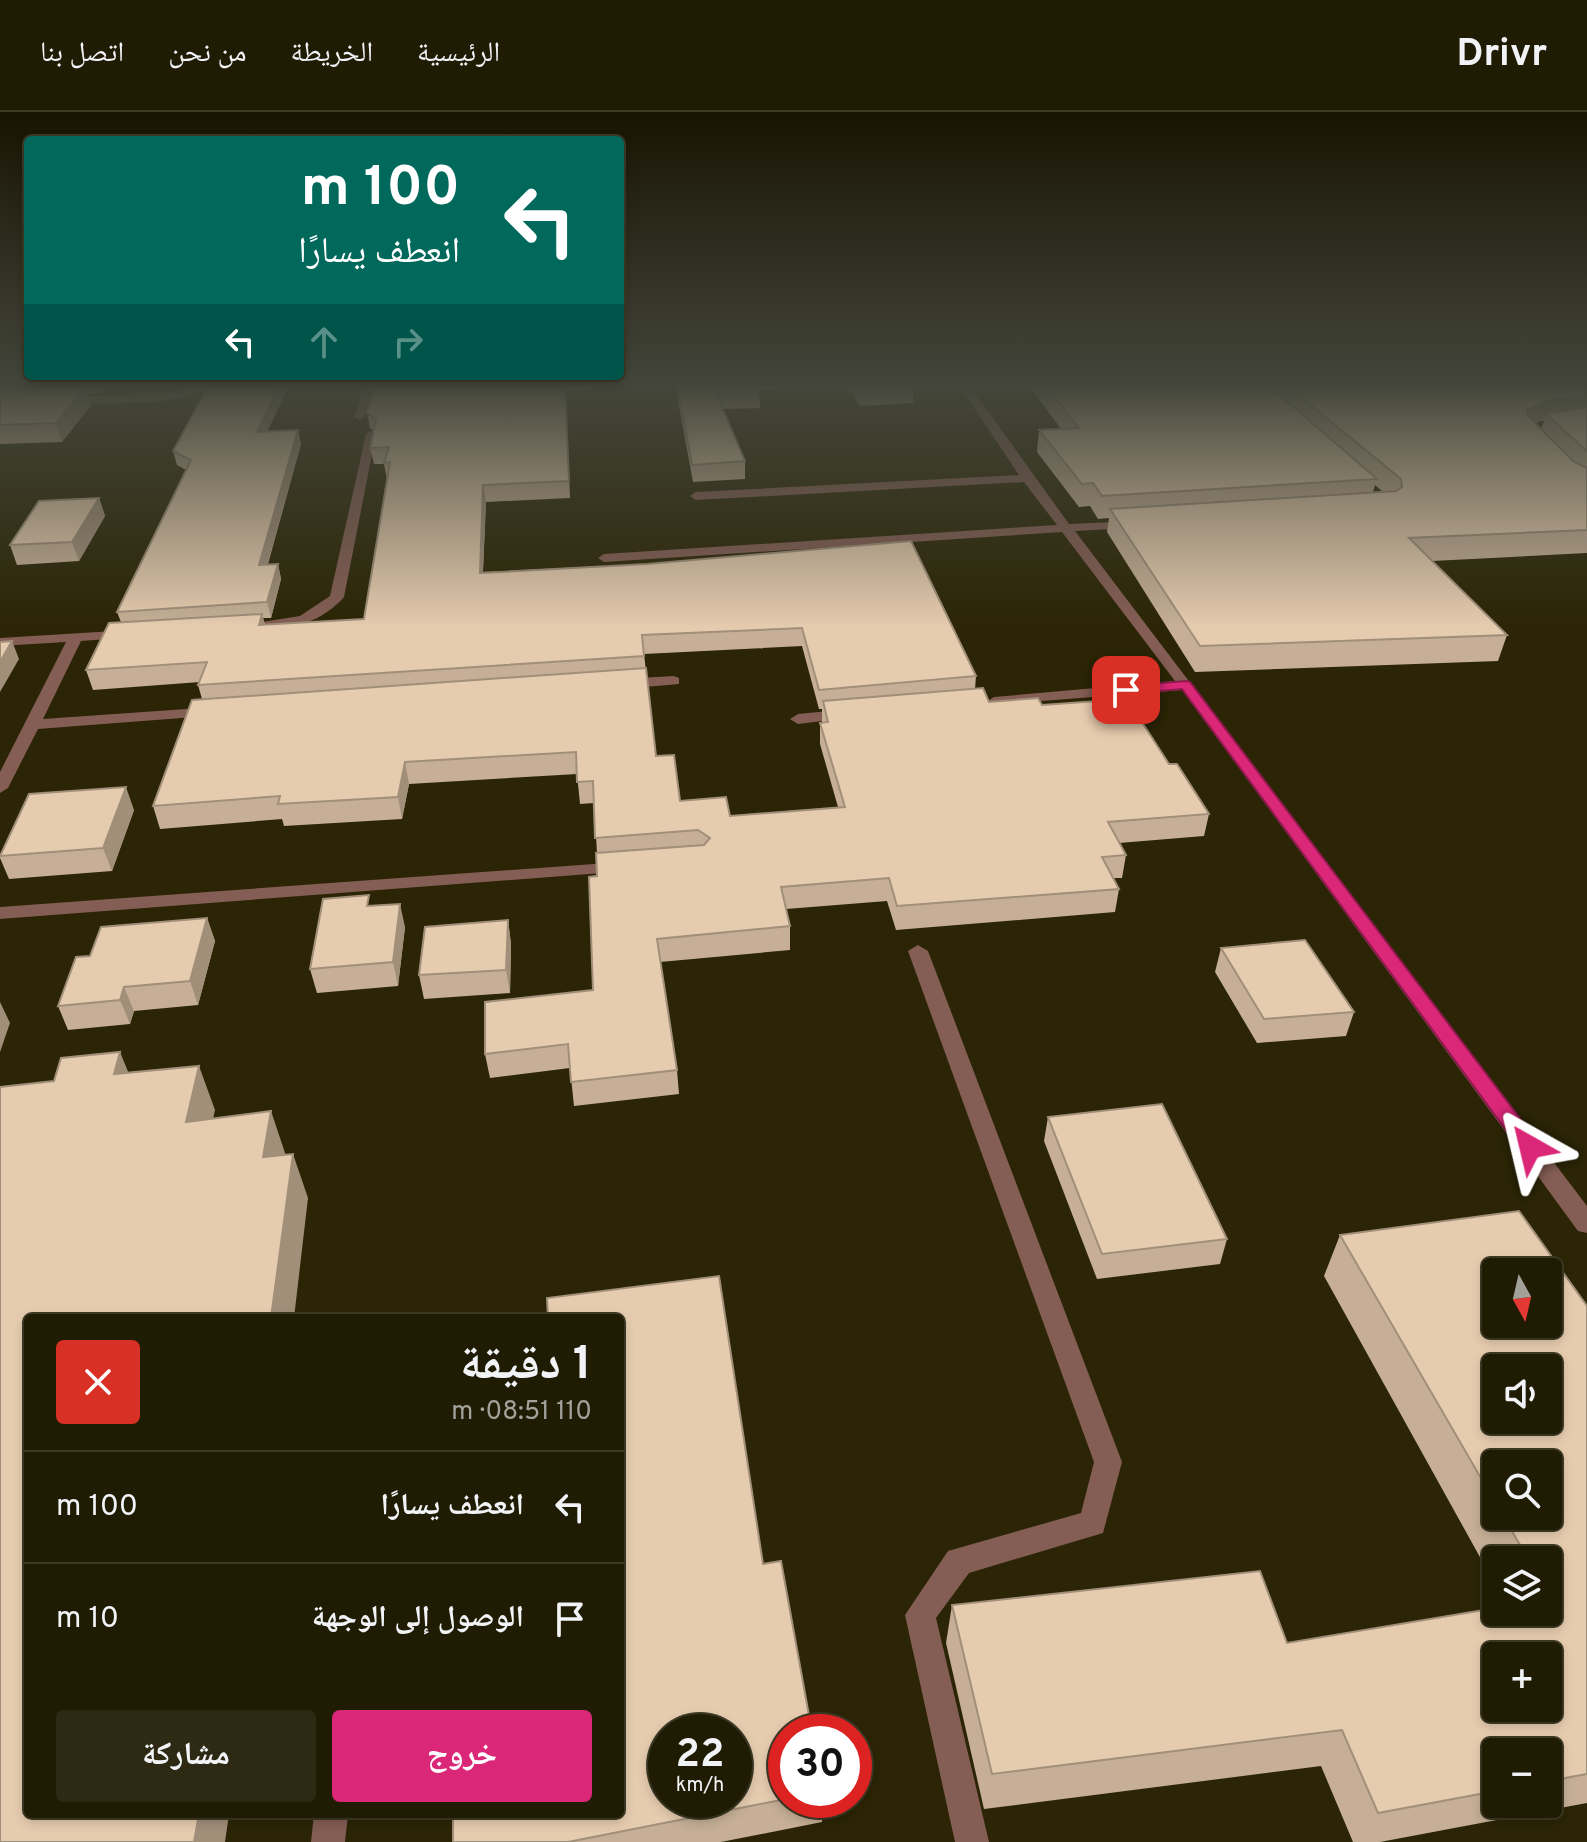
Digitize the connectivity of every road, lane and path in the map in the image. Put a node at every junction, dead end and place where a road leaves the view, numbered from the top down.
1 (364, 466) edge
2 (1019, 466) edge
3 (1027, 478) junction
4 (696, 496) dead end
5 (1152, 523) edge
6 (1067, 530) junction
7 (604, 558) dead end
8 (244, 627) edge
9 (153, 632) edge
10 (76, 637) junction
11 (0, 642) edge
12 (674, 681) dead end
13 (612, 685) edge
14 (1186, 685) junction
15 (984, 703) edge
16 (238, 710) edge
17 (860, 714) edge
18 (798, 719) dead end
19 (35, 724) junction
20 (0, 788) edge
21 (635, 866) edge
22 (0, 913) edge
23 (918, 951) dead end
24 (1587, 1224) edge
25 (331, 1818) edge
26 (328, 1842) edge
27 (972, 1842) edge

1 - 8 street
2 - 3 street
3 - 4 street
3 - 6 street
5 - 6 street
6 - 7 street
6 - 14 street
9 - 10 street
10 - 11 street
10 - 19 street
12 - 13 street
14 - 15 street
14 - 24 street
16 - 19 street
17 - 18 street
19 - 20 street
21 - 22 street
23 - 27 street
25 - 26 street

